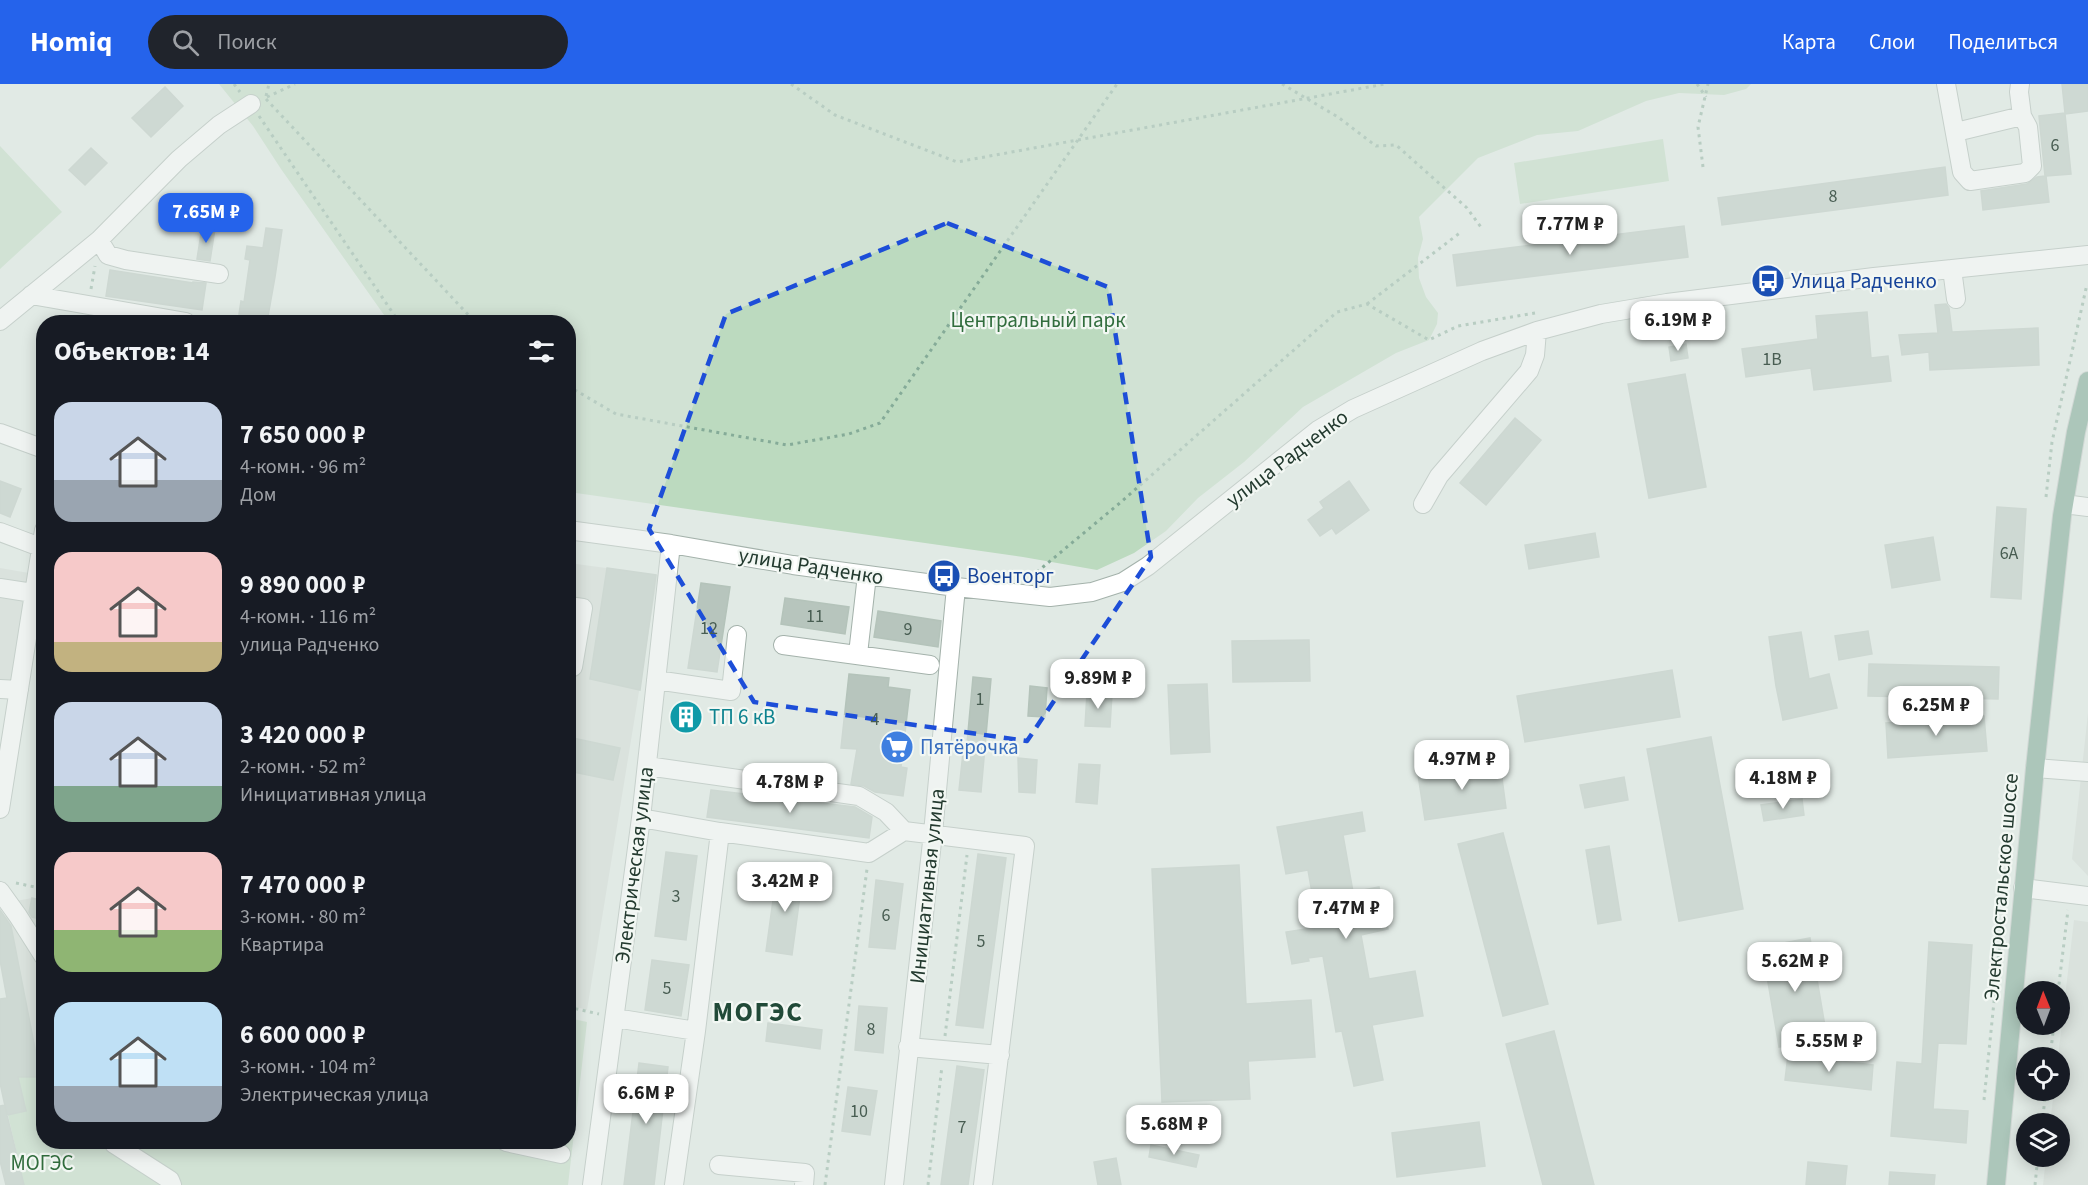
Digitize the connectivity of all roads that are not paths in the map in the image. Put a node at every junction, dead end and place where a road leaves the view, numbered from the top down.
1 (1946, 84) edge
2 (2020, 84) edge
3 (258, 101) road end
4 (2022, 116) junction
5 (1956, 132) junction
6 (99, 240) junction
7 (2088, 255) edge
8 (1952, 269) junction
9 (219, 274) dead end
10 (31, 295) junction
11 (1956, 299) dead end
12 (146, 315) edge
13 (0, 321) edge
14 (1537, 332) junction
15 (2088, 381) edge
16 (0, 433) edge
17 (36, 446) edge
18 (1423, 504) dead end
19 (2064, 504) junction
20 (2088, 507) edge
21 (576, 531) edge
22 (0, 532) edge
23 (36, 538) edge
24 (671, 544) junction
25 (36, 575) edge
26 (867, 575) junction
27 (956, 587) junction
28 (0, 588) edge
29 (33, 593) junction
30 (576, 607) edge
31 (737, 635) dead end
32 (783, 645) dead end
33 (576, 649) edge
34 (858, 654) junction
35 (930, 665) dead end
36 (656, 680) junction
37 (0, 689) edge
38 (19, 690) junction
39 (646, 766) junction
40 (2035, 768) junction
41 (2088, 772) edge
42 (0, 809) edge
43 (641, 818) junction
44 (904, 831) junction
45 (720, 832) junction
46 (933, 833) junction
47 (5, 887) edge
48 (2023, 888) junction
49 (2088, 896) edge
50 (36, 944) edge
51 (615, 1018) junction
52 (696, 1031) junction
53 (909, 1047) junction
54 (1000, 1055) junction
55 (122, 1149) edge
56 (538, 1149) edge
57 (561, 1154) dead end
58 (719, 1165) dead end
59 (173, 1183) edge
60 (592, 1185) edge
61 (674, 1185) edge
62 (804, 1185) edge
63 (894, 1185) edge
64 (983, 1185) edge
65 (1996, 1185) edge

1 - 5 street
2 - 4 street
3 - 6 street
4 - 5 street
4 - 5 street
6 - 9 street
6 - 10 street
7 - 8 street, улица Радченко
8 - 11 street
8 - 14 street, улица Радченко
10 - 12 street
10 - 13 street
14 - 18 street
14 - 27 street, улица Радченко
15 - 19 main road, Электростальское шоссе
16 - 17 street
19 - 20 street
19 - 40 main road, Электростальское шоссе
21 - 24 street, улица Радченко
22 - 23 street
24 - 26 street, улица Радченко
24 - 36 street, Электрическая улица
25 - 29 street
26 - 27 street, улица Радченко
26 - 34 street
27 - 46 street, Инициативная улица
28 - 29 street
29 - 38 street
30 - 33 street
31 - 36 street
32 - 34 street
34 - 35 street
36 - 39 street, Электрическая улица
37 - 38 street
38 - 42 street
39 - 43 street, Электрическая улица
39 - 44 street
40 - 41 street
40 - 48 main road, Электростальское шоссе
43 - 45 street
43 - 51 street, Электрическая улица
44 - 45 street
44 - 46 street
45 - 52 street
46 - 53 street, Инициативная улица
46 - 54 street
47 - 50 street
48 - 49 street
48 - 65 main road, Электростальское шоссе
51 - 52 street
51 - 60 street, Электрическая улица
52 - 61 street
53 - 54 street
53 - 63 street, Инициативная улица
54 - 64 street
55 - 59 street
56 - 57 street
58 - 62 street

